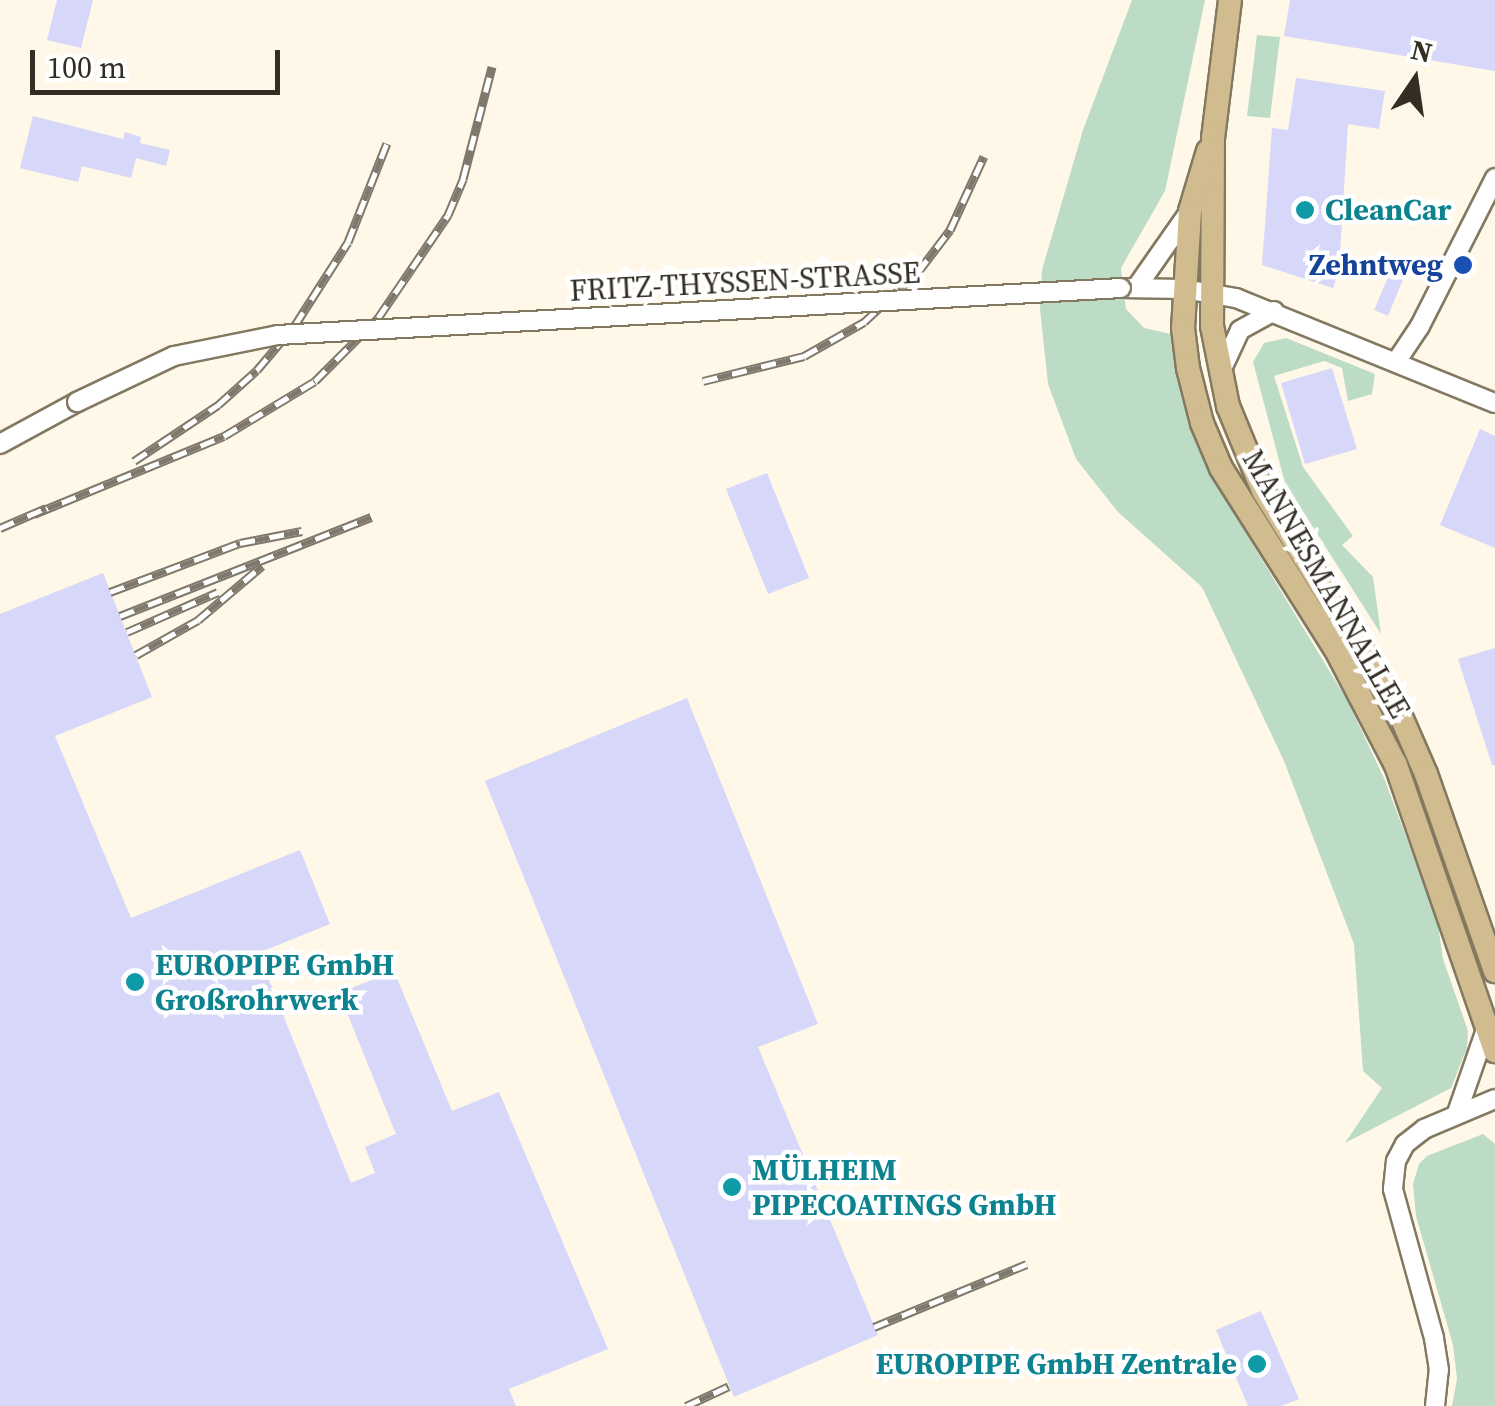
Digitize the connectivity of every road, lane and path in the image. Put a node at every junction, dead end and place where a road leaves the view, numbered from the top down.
1 (1230, 0) edge
2 (1213, 138) junction
3 (1495, 178) edge
4 (1190, 211) junction
5 (1128, 288) junction
6 (1184, 288) junction
7 (1213, 292) junction
8 (1274, 311) junction
9 (1396, 362) junction
10 (1220, 374) junction
11 (1495, 403) edge
12 (0, 444) edge
13 (1495, 971) edge
14 (1486, 1027) junction
15 (1495, 1051) edge
16 (1495, 1099) edge
17 (1457, 1113) junction
18 (1435, 1406) edge

1 - 2 main road, MANNESMANNALLEE
2 - 4 main road, MANNESMANNALLEE
2 - 7 main road, MANNESMANNALLEE
3 - 9 street
4 - 5 street
4 - 6 main road, MANNESMANNALLEE
5 - 6 street, FRITZ-THYSSEN-STRASSE
5 - 12 street, FRITZ-THYSSEN-STRASSE, bridge
6 - 7 street, FRITZ-THYSSEN-STRASSE
6 - 14 main road, MANNESMANNALLEE
7 - 8 street, FRITZ-THYSSEN-STRASSE
7 - 10 main road, MANNESMANNALLEE
8 - 9 street, FRITZ-THYSSEN-STRASSE
8 - 10 street
9 - 11 street, FRITZ-THYSSEN-STRASSE
10 - 13 main road, MANNESMANNALLEE
14 - 15 main road, MANNESMANNALLEE
14 - 17 street
16 - 17 street
17 - 18 street

